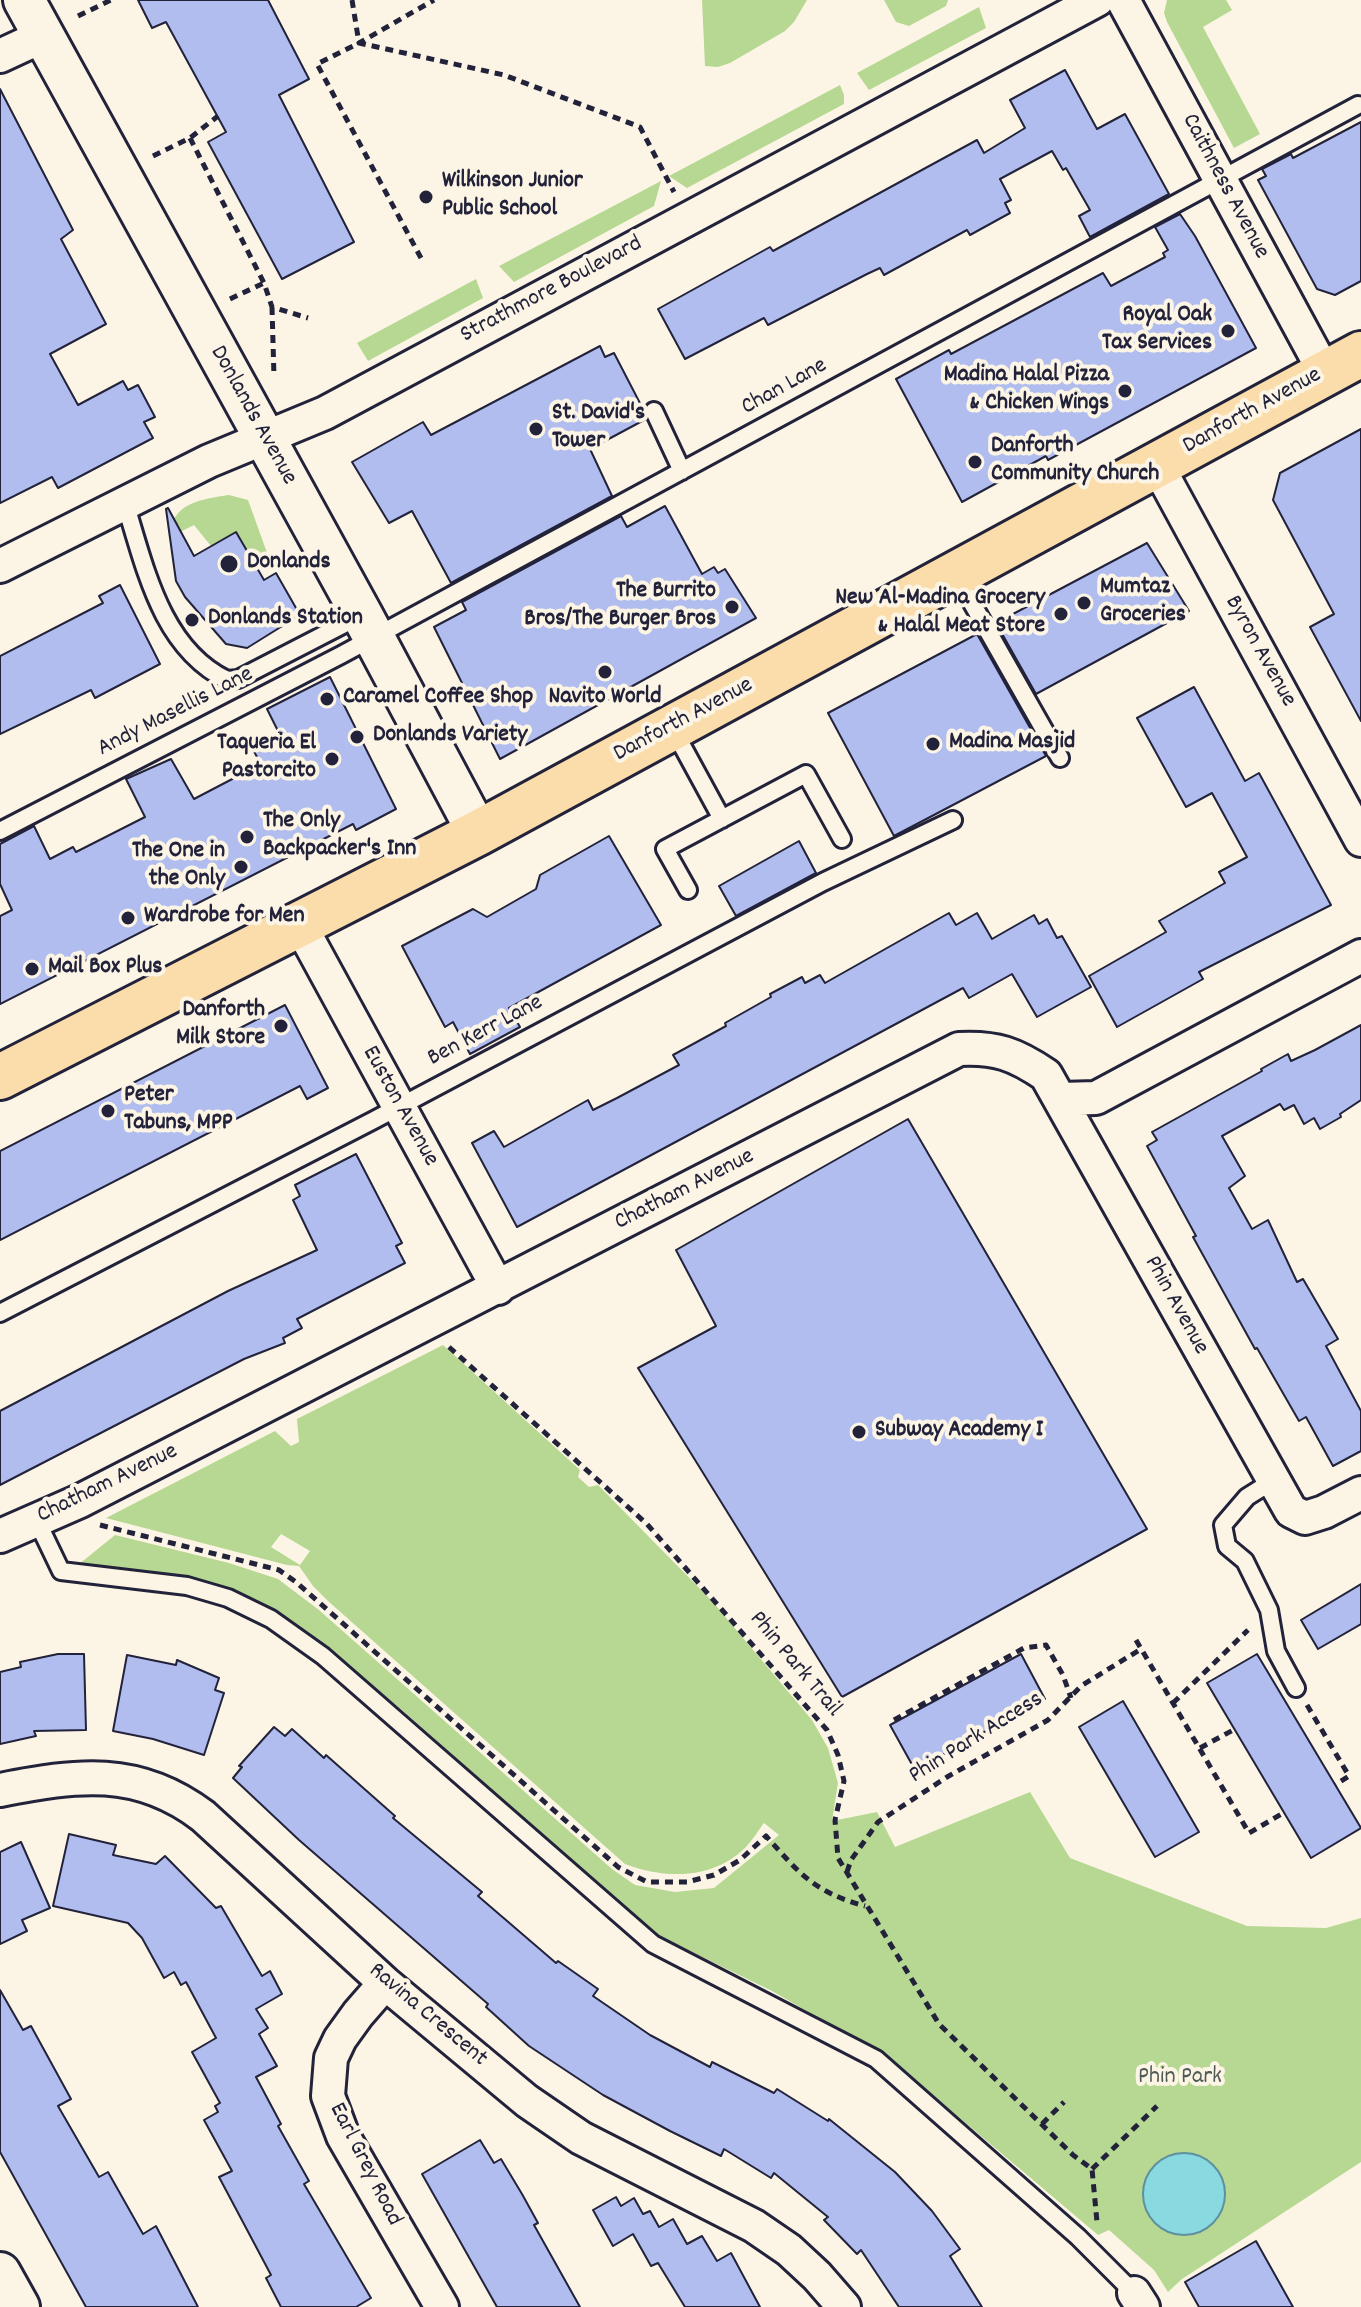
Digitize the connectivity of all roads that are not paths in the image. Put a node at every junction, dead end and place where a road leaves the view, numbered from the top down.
1 (24, 0) edge
2 (1097, 0) edge
3 (1123, 0) edge
4 (43, 36) junction
5 (0, 56) edge
6 (1358, 105) dead end
7 (1219, 178) junction
8 (1343, 364) edge
9 (654, 411) dead end
10 (263, 437) junction
11 (1157, 465) junction
12 (682, 471) junction
13 (125, 503) junction
14 (0, 566) edge
15 (956, 574) junction
16 (368, 626) junction
17 (672, 728) junction
18 (1060, 758) dead end
19 (722, 819) junction
20 (953, 820) dead end
21 (0, 831) edge
22 (478, 833) junction
23 (842, 839) dead end
24 (1361, 840) edge
25 (688, 890) dead end
26 (300, 925) junction
27 (1361, 956) edge
28 (0, 1077) edge
29 (1060, 1099) junction
30 (399, 1106) junction
31 (498, 1288) junction
32 (0, 1313) edge
33 (1274, 1480) junction
34 (1361, 1493) edge
35 (37, 1521) junction
36 (0, 1536) edge
37 (1296, 1688) road end
38 (0, 1790) edge
39 (385, 1983) junction
40 (0, 2273) edge
41 (1138, 2300) edge
42 (19, 2307) edge
43 (442, 2307) edge
44 (844, 2307) edge

1 - 4 street, Donlands Avenue
2 - 10 street, Strathmore Boulevard
3 - 7 street, Caithness Avenue
4 - 5 street
4 - 10 street, Donlands Avenue
6 - 7 lane, Chan Lane
7 - 8 street, Caithness Avenue
7 - 12 lane, Chan Lane
8 - 11 main road, Danforth Avenue
9 - 12 lane
10 - 13 street, Strathmore Boulevard
10 - 16 street, Donlands Avenue
11 - 15 main road, Danforth Avenue
11 - 24 street, Byron Avenue
12 - 16 lane, Chan Lane
13 - 14 street, Strathmore Boulevard
13 - 16 lane
15 - 17 main road, Danforth Avenue
15 - 18 lane
16 - 21 lane, Andy Masellis Lane
16 - 22 street, Donlands Avenue
17 - 19 lane
17 - 22 main road, Danforth Avenue
19 - 23 lane
19 - 25 lane
20 - 30 lane, Ben Kerr Lane
22 - 26 main road, Danforth Avenue
26 - 28 main road, Danforth Avenue
26 - 30 street, Euston Avenue
27 - 29 street
29 - 31 street, Chatham Avenue
29 - 33 street, Phin Avenue
30 - 31 street, Euston Avenue
30 - 32 lane, Ben Kerr Lane
31 - 35 street, Chatham Avenue
33 - 34 street, Phin Avenue
33 - 37 lane
35 - 36 street, Chatham Avenue
35 - 41 lane
38 - 39 street, Ravina Crescent
39 - 43 street, Earl Grey Road
39 - 44 street, Ravina Crescent
40 - 42 street

